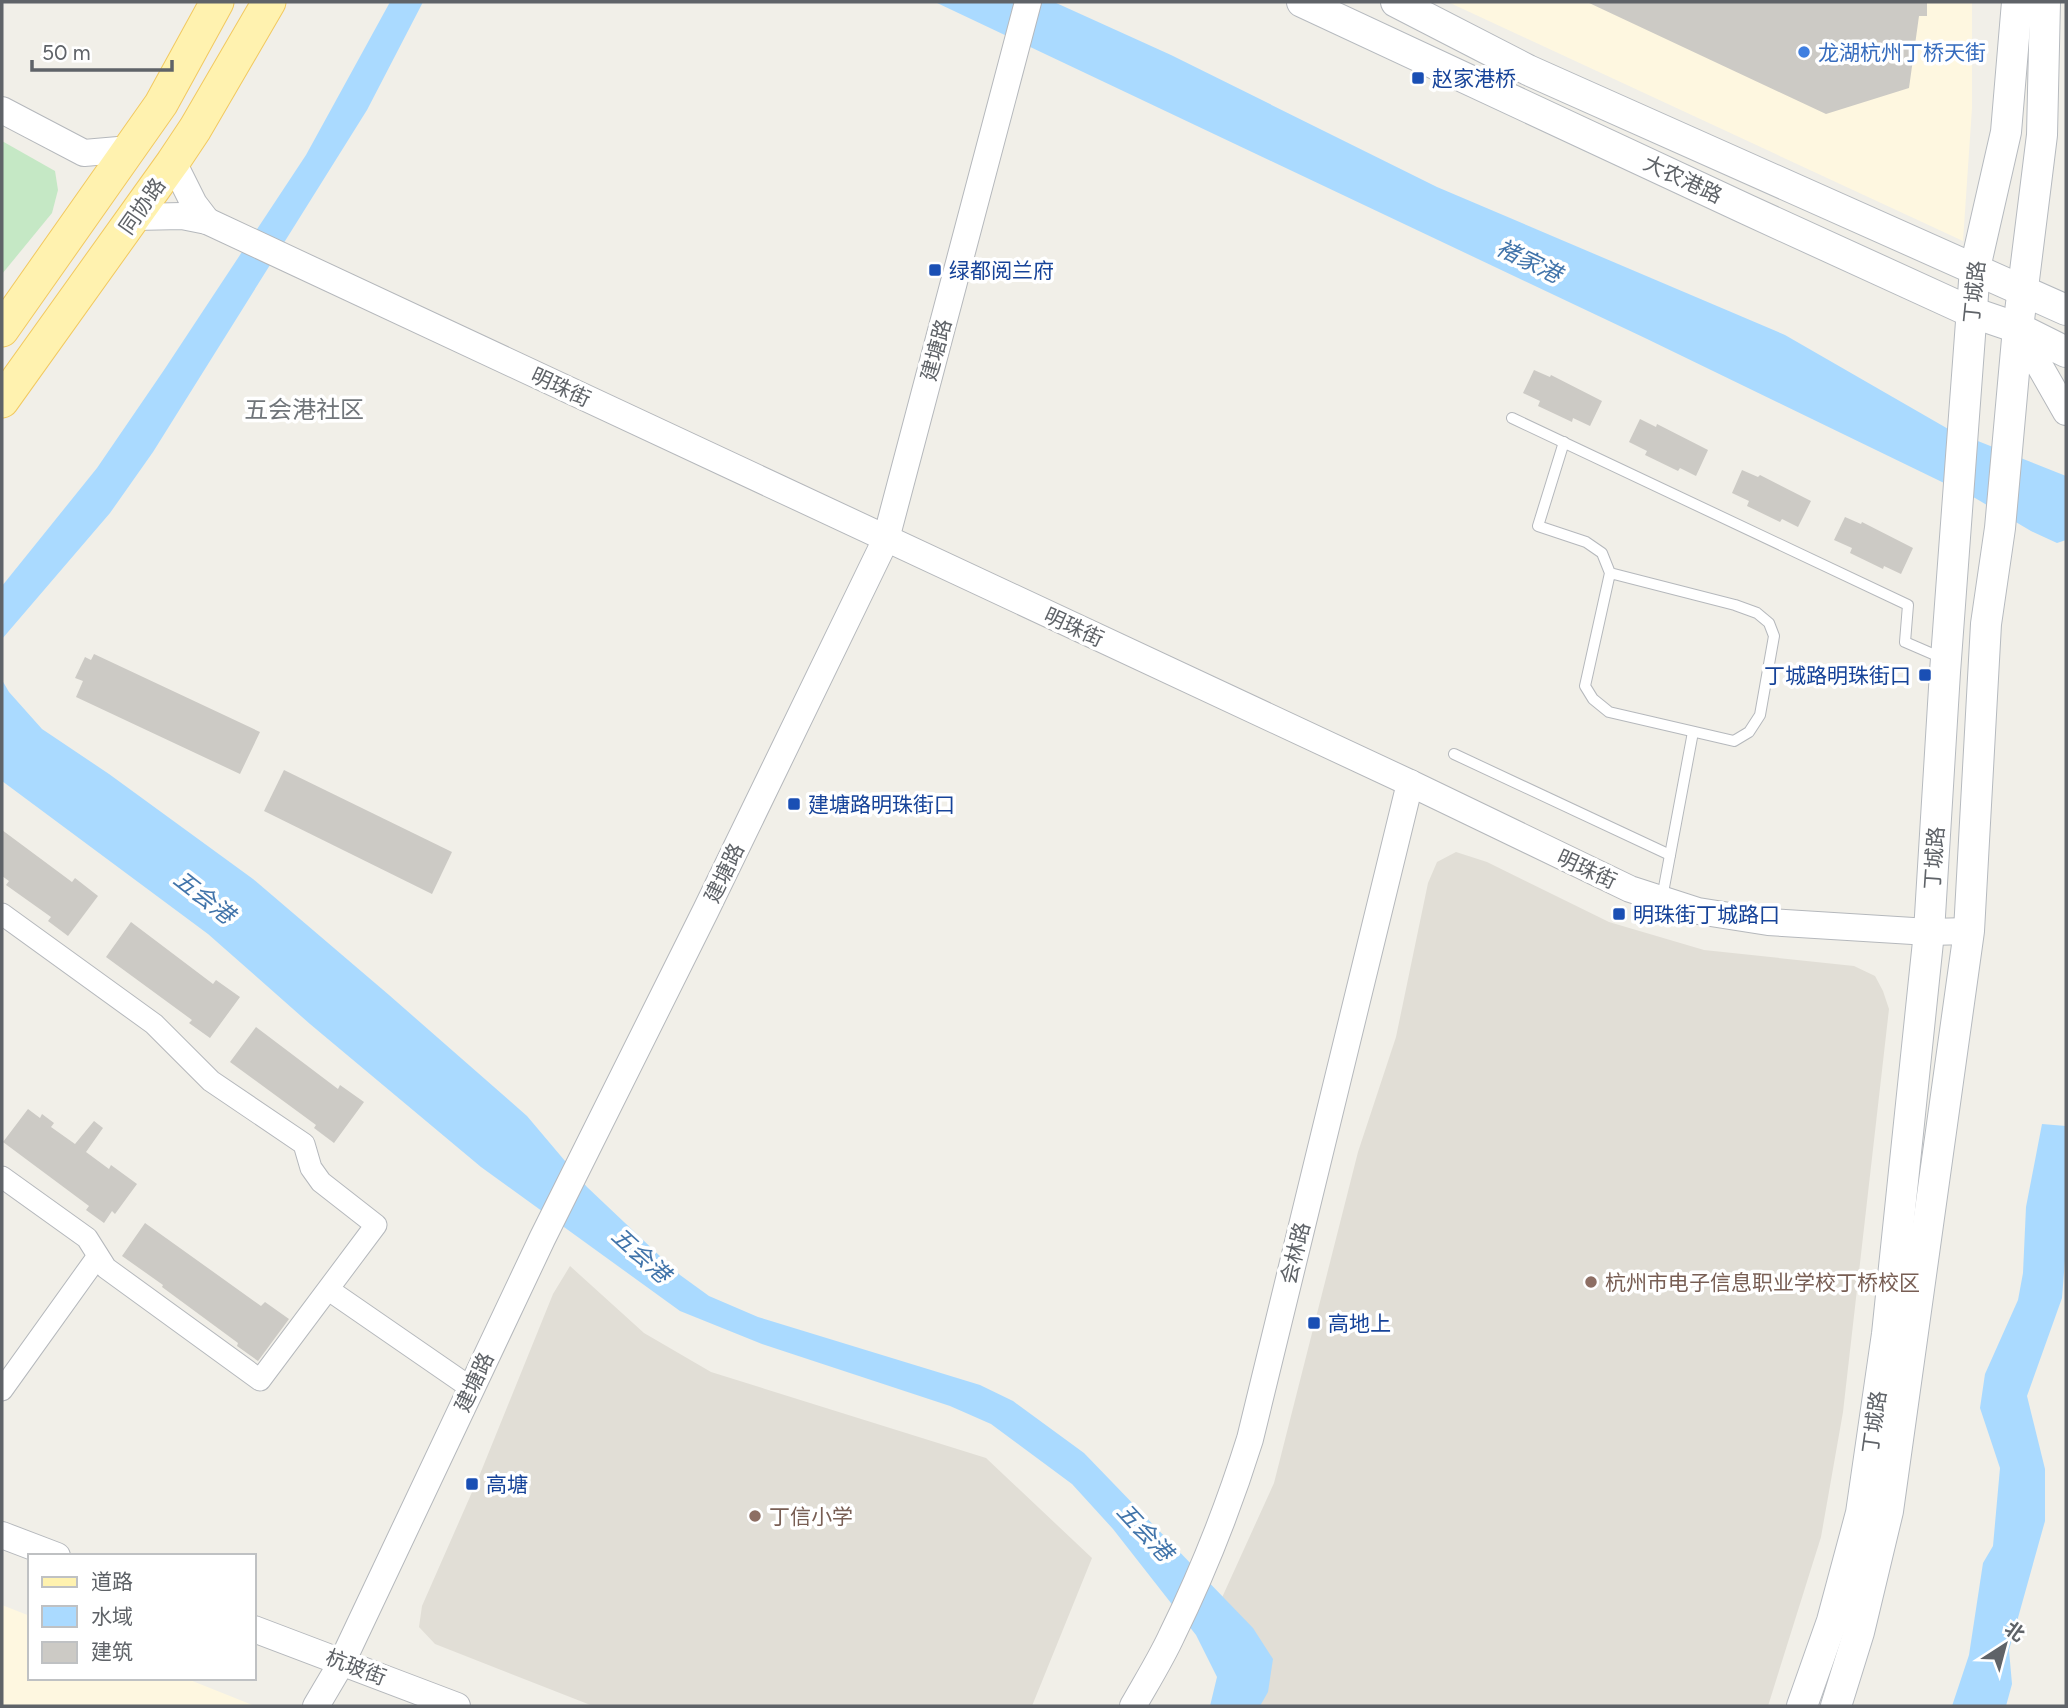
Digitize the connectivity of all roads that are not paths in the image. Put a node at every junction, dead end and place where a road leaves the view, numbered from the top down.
1 (218, 2) edge
2 (269, 2) edge
3 (1028, 2) edge
4 (1302, 2) edge
5 (1396, 2) edge
6 (2017, 2) edge
7 (2045, 2) edge
8 (2, 110) edge
9 (130, 149) junction
10 (84, 153) junction
11 (173, 162) junction
12 (96, 197) junction
13 (135, 217) junction
14 (207, 221) junction
15 (1975, 268) junction
16 (2023, 290) junction
17 (2066, 310) edge
18 (1971, 312) junction
19 (2018, 328) junction
20 (2, 330) edge
21 (2066, 352) edge
22 (2, 401) edge
23 (2066, 412) edge
24 (1512, 418) dead end
25 (1564, 442) junction
26 (886, 539) junction
27 (1610, 573) junction
28 (1947, 660) junction
29 (1693, 732) junction
30 (1454, 754) dead end
31 (1410, 783) junction
32 (1670, 855) junction
33 (1662, 899) junction
34 (2, 914) edge
35 (1929, 932) junction
36 (1969, 932) junction
37 (2, 1177) edge
38 (98, 1256) junction
39 (329, 1290) junction
40 (471, 1388) junction
41 (2, 1390) edge
42 (2, 1535) edge
43 (52, 1554) edge
44 (256, 1630) edge
45 (342, 1662) junction
46 (316, 1706) edge
47 (457, 1706) edge
48 (1133, 1706) edge
49 (1802, 1706) edge
50 (1836, 1706) edge

1 - 9 main road, 同协路
2 - 11 main road, 同协路
3 - 26 street, 建塘路
4 - 18 main road, 大农港路
5 - 15 main road, 大农港路
6 - 15 main road, 丁城路
7 - 16 main road, 丁城路
8 - 10 street
9 - 10 street
9 - 12 main road, 同协路
10 - 12 street
11 - 13 main road, 同协路
11 - 14 street
12 - 20 main road, 同协路
13 - 14 street, 明珠街
13 - 22 main road, 同协路
14 - 26 street, 明珠街
15 - 16 main road, 大农港路
15 - 18 main road, 丁城路
16 - 17 main road, 大农港路
16 - 19 main road, 丁城路
18 - 19 main road, 大农港路
18 - 28 main road, 丁城路
19 - 21 main road, 大农港路
19 - 23 street
19 - 36 main road, 丁城路
24 - 25 lane
25 - 27 lane
25 - 28 lane
26 - 31 street, 明珠街
26 - 40 street, 建塘路
27 - 29 lane
27 - 29 lane
28 - 35 main road, 丁城路
29 - 32 lane
30 - 32 lane
31 - 33 street, 明珠街
31 - 48 street, 会林路
32 - 33 lane
33 - 35 street, 明珠街
34 - 39 street
35 - 36 street, 明珠街
35 - 49 main road, 丁城路
36 - 50 main road, 丁城路
37 - 38 street
38 - 39 street
38 - 41 street
39 - 40 street
40 - 45 street, 建塘路
42 - 43 street
44 - 45 street, 杭玻街
45 - 46 street, 建塘路
45 - 47 street, 杭玻街

